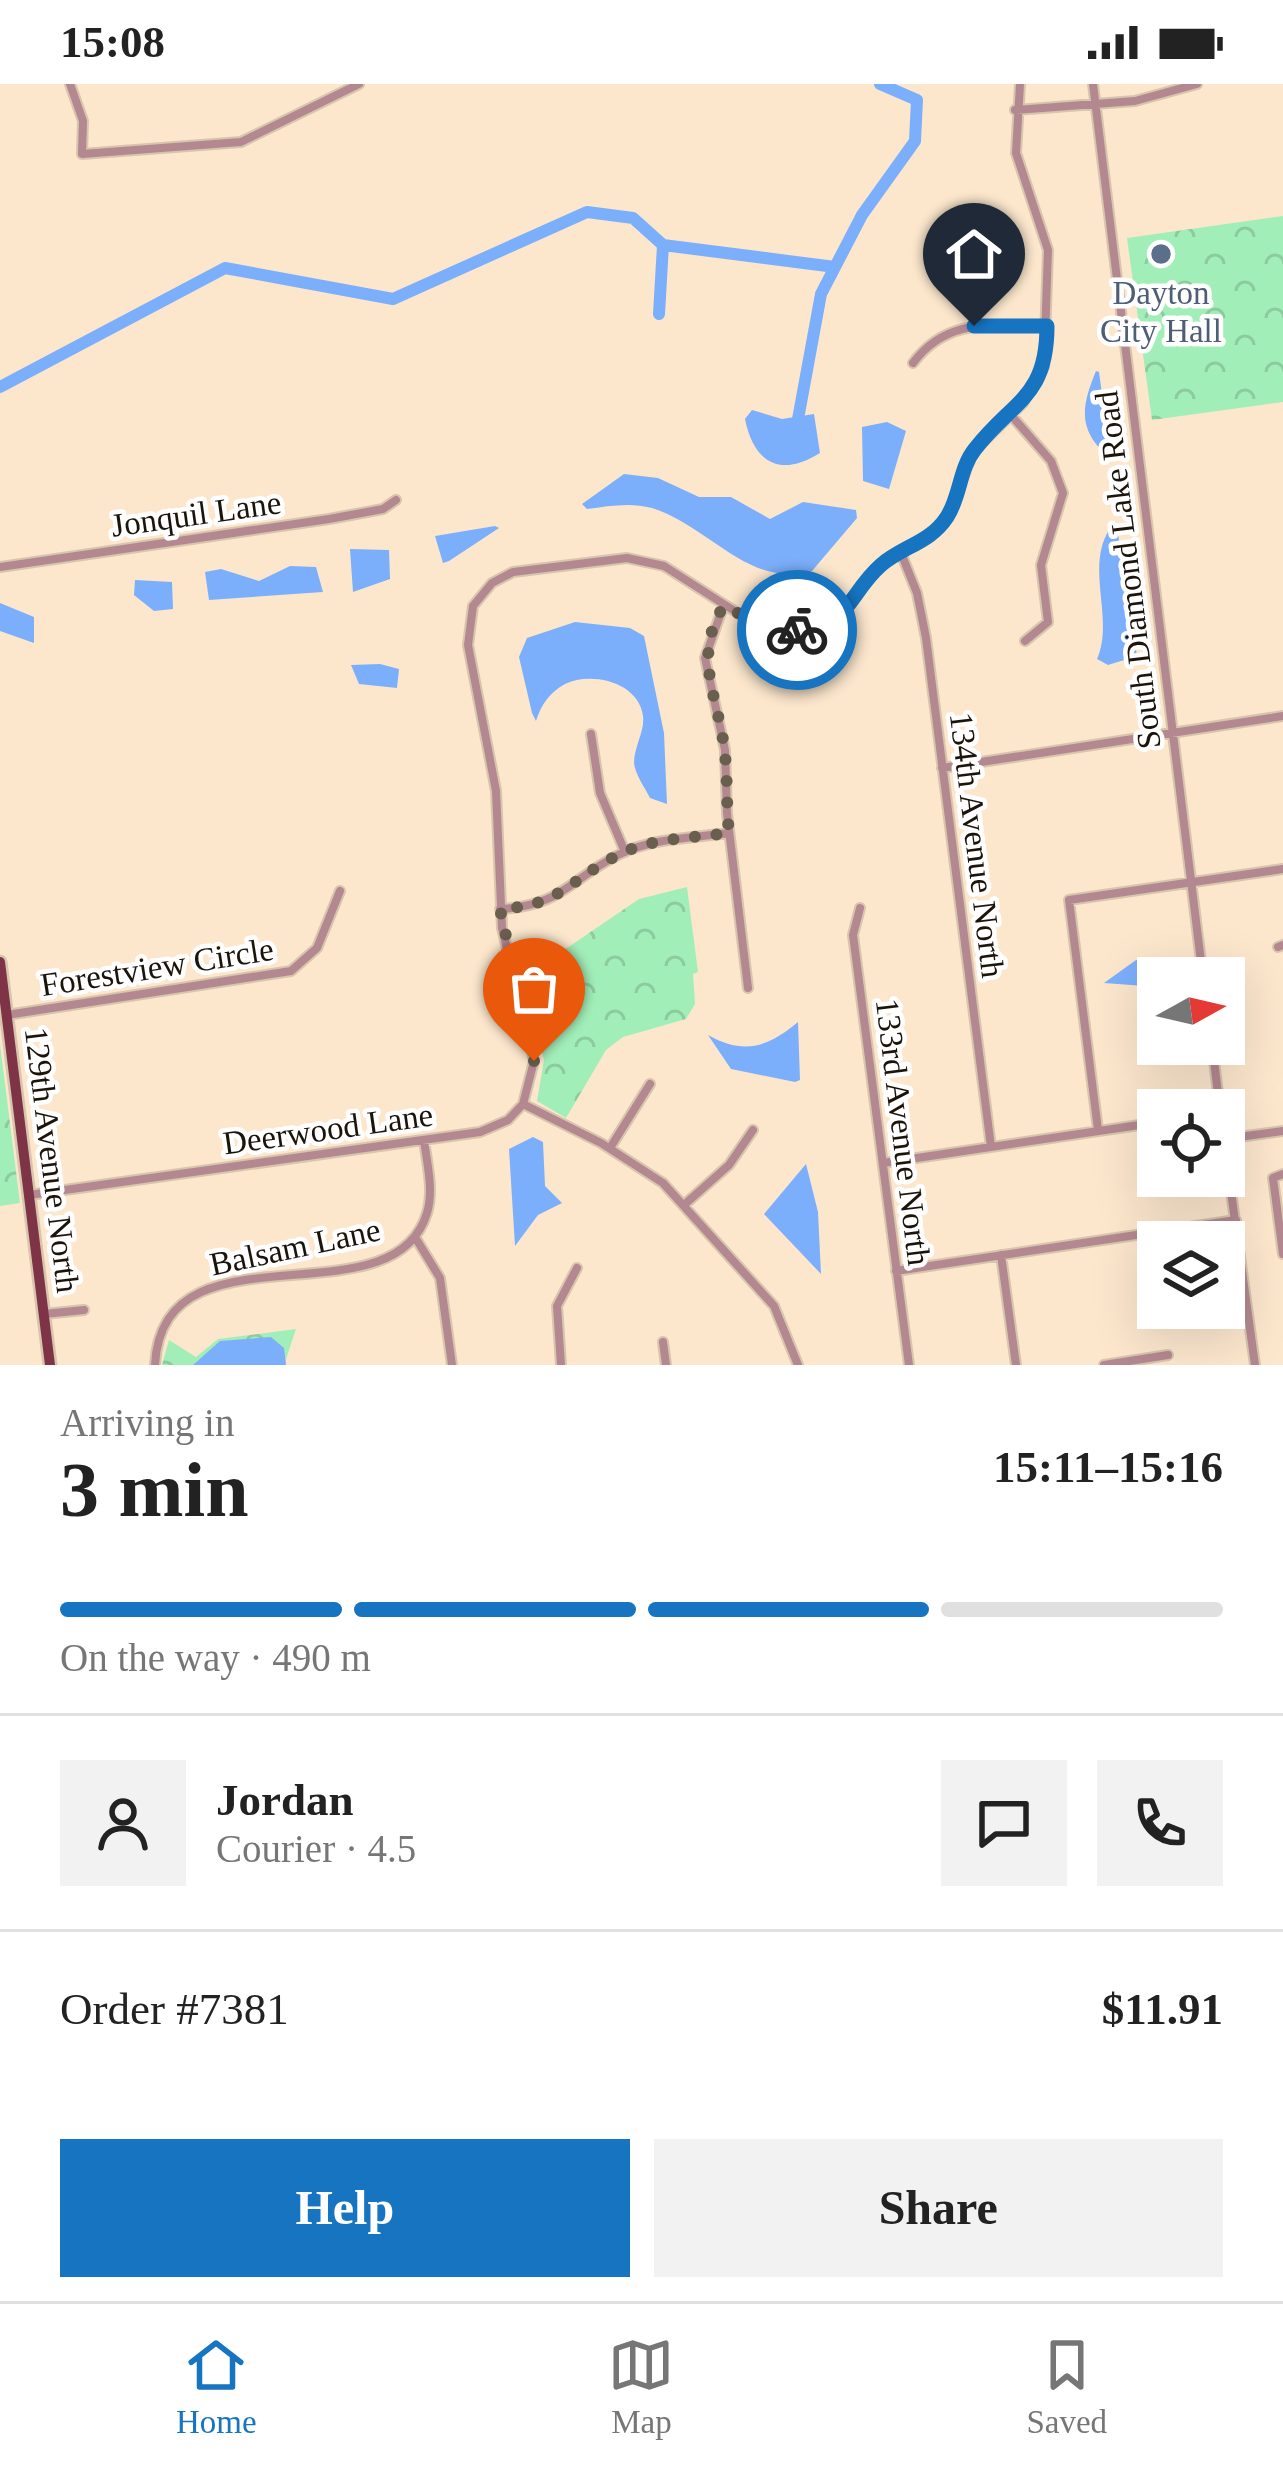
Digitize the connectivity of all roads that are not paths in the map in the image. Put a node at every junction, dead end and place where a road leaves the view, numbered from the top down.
1 (70, 84) edge
2 (359, 84) edge
3 (1020, 84) edge
4 (1093, 84) edge
5 (1197, 84) edge
6 (1096, 105) junction
7 (1015, 110) junction
8 (1047, 326) junction
9 (914, 363) dead end
10 (1011, 416) junction
11 (396, 500) dead end
12 (901, 553) junction
13 (0, 566) edge
14 (723, 607) junction
15 (1025, 641) dead end
16 (1283, 716) edge
17 (1172, 733) junction
18 (591, 734) dead end
19 (942, 768) junction
20 (729, 833) junction
21 (626, 852) junction
22 (1283, 869) edge
23 (1191, 881) junction
24 (340, 890) dead end
25 (860, 908) dead end
26 (500, 909) junction
27 (1200, 957) edge
28 (0, 962) edge
29 (748, 988) dead end
30 (7, 1016) junction
31 (650, 1084) dead end
32 (524, 1104) junction
33 (1137, 1125) edge
34 (753, 1130) dead end
35 (1098, 1130) junction
36 (1283, 1131) edge
37 (1245, 1137) edge
38 (424, 1140) junction
39 (991, 1147) junction
40 (610, 1148) junction
41 (883, 1163) junction
42 (1283, 1174) edge
43 (28, 1196) junction
44 (1233, 1197) edge
45 (684, 1205) junction
46 (1236, 1220) junction
47 (415, 1237) junction
48 (1001, 1255) junction
49 (1283, 1255) edge
50 (577, 1268) dead end
51 (896, 1270) junction
52 (84, 1310) dead end
53 (44, 1315) junction
54 (663, 1342) dead end
55 (1168, 1355) dead end
56 (50, 1365) edge
57 (155, 1365) edge
58 (452, 1365) edge
59 (561, 1365) edge
60 (666, 1365) edge
61 (798, 1365) edge
62 (909, 1365) edge
63 (1016, 1365) edge
64 (1104, 1365) edge
65 (1255, 1365) edge

1 - 2 street
3 - 7 street
4 - 6 street, South Diamond Lake Road
5 - 6 street
6 - 7 street
6 - 17 street, South Diamond Lake Road
7 - 8 street
8 - 9 street
8 - 10 street
10 - 12 street
10 - 15 street
11 - 13 street, Jonquil Lane
12 - 14 street
12 - 19 street, 134th Avenue North
14 - 20 street
14 - 26 street
16 - 17 street
17 - 19 street
17 - 23 street, South Diamond Lake Road
18 - 21 street
19 - 39 street, 134th Avenue North
20 - 21 street
20 - 29 street
21 - 26 street
22 - 23 street
23 - 27 street, South Diamond Lake Road
23 - 35 street
24 - 30 street, Forestview Circle
25 - 41 street, 133rd Avenue North
26 - 32 street
28 - 30 main road, 129th Avenue North
30 - 43 main road, 129th Avenue North
31 - 40 street
32 - 38 street, Deerwood Lane
32 - 40 street
33 - 35 street
34 - 45 street
35 - 39 street
36 - 37 street
38 - 43 street, Deerwood Lane
38 - 47 street
39 - 41 street
40 - 45 street
41 - 51 street, 133rd Avenue North
42 - 49 street
43 - 53 main road, 129th Avenue North
44 - 46 street
45 - 61 street
46 - 48 street
46 - 65 street
47 - 57 street, Balsam Lane
47 - 58 street
48 - 51 street
48 - 63 street
50 - 59 street
51 - 62 street, 133rd Avenue North
52 - 53 street
53 - 56 main road, 129th Avenue North
54 - 60 street
55 - 64 street

